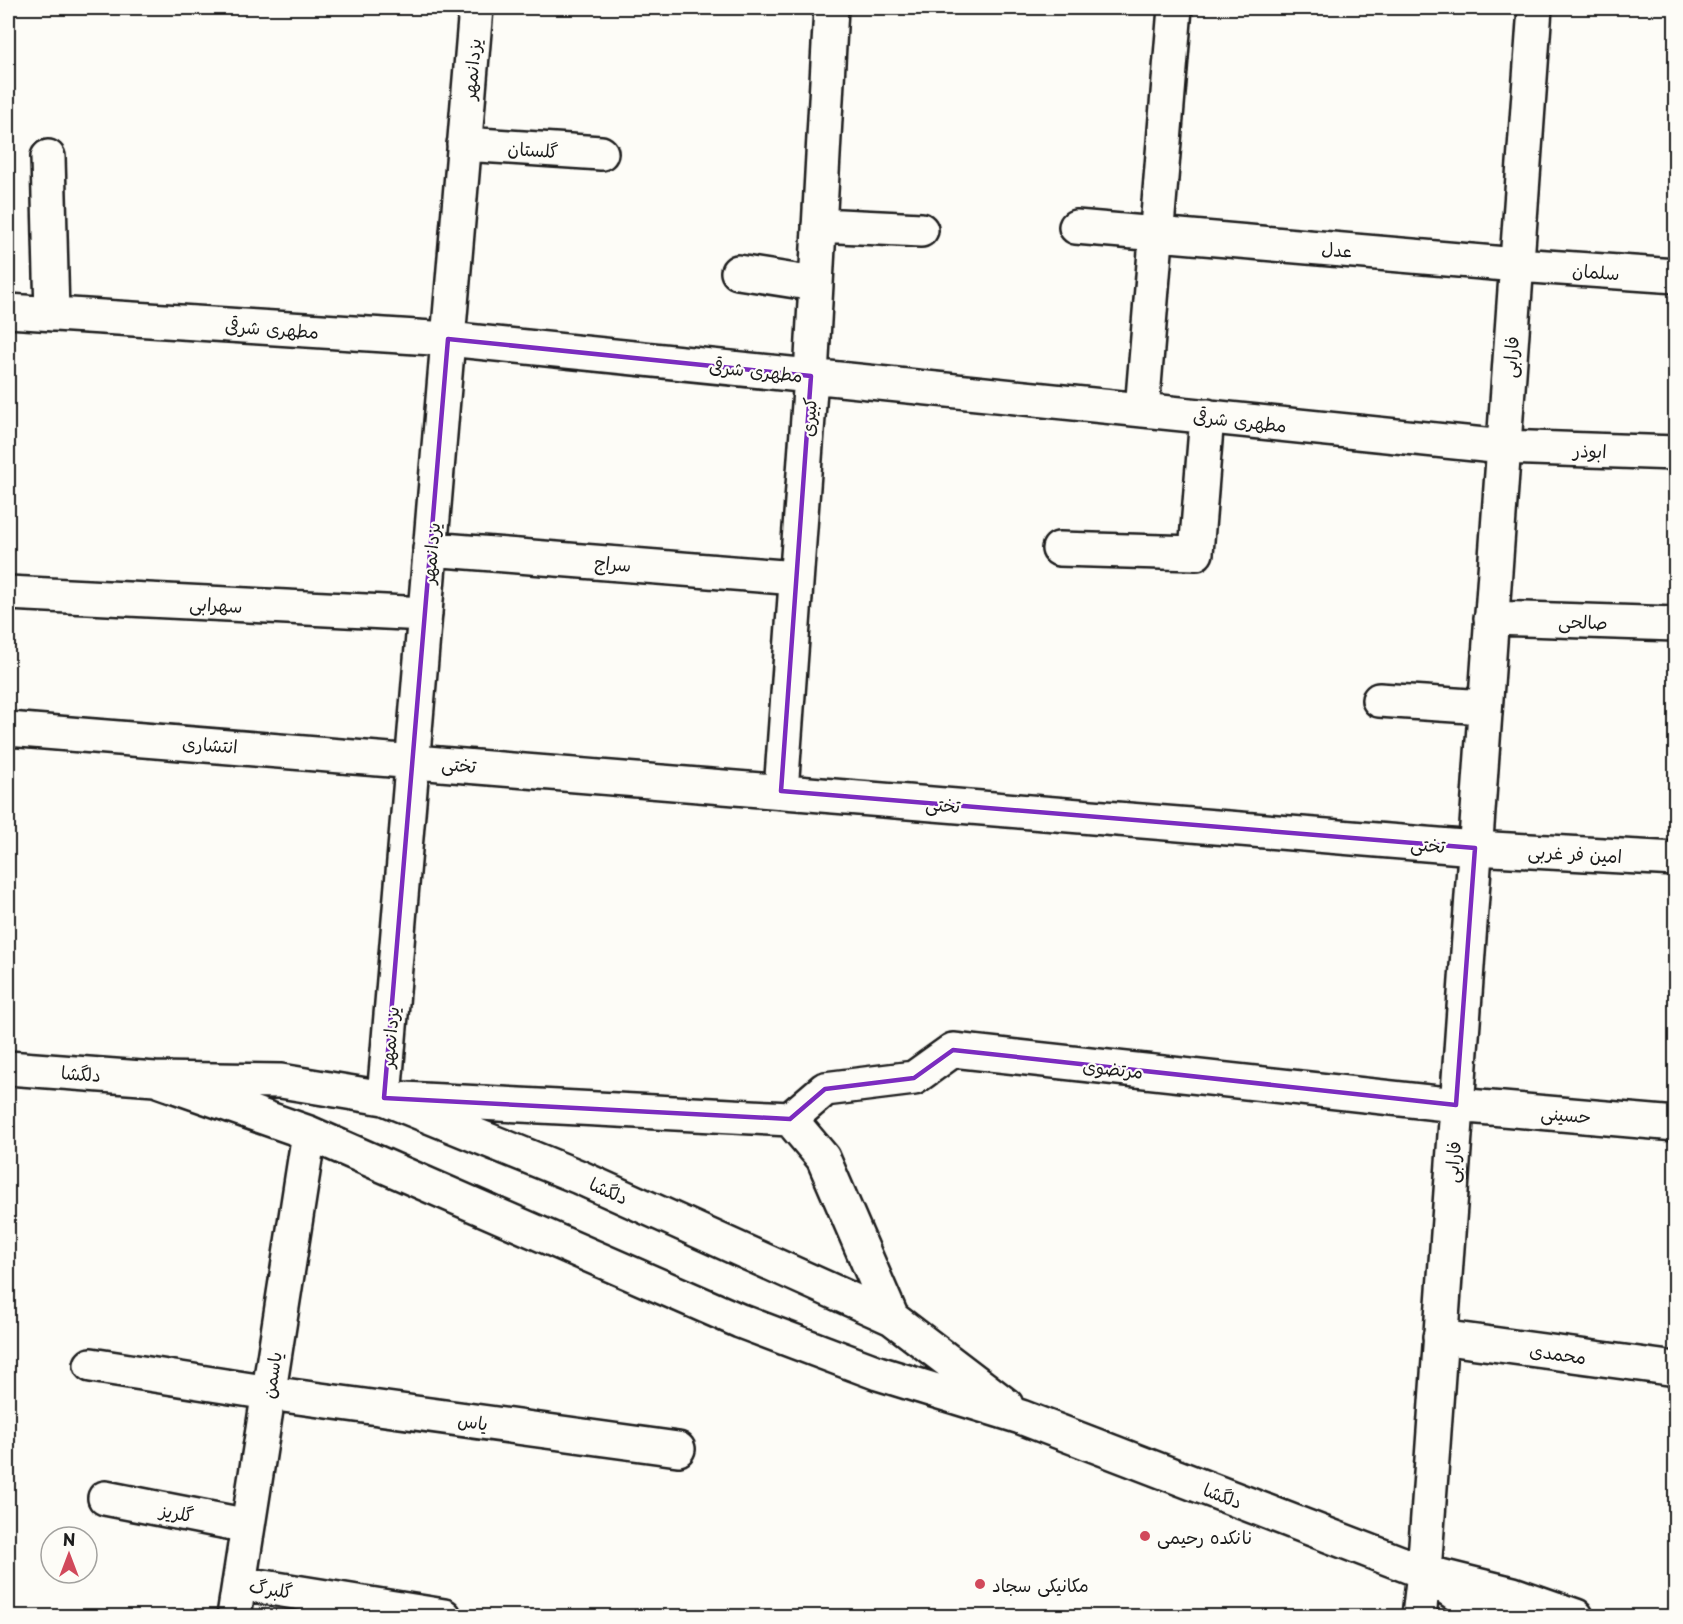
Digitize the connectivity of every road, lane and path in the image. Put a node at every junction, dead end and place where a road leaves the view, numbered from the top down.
1 (476, 8) edge
2 (831, 8) edge
3 (1174, 8) edge
4 (1535, 8) edge
5 (464, 144) junction
6 (601, 153) dead end
7 (48, 157) dead end
8 (819, 225) junction
9 (1076, 227) dead end
10 (921, 230) dead end
11 (1156, 232) junction
12 (1516, 265) junction
13 (738, 272) dead end
14 (1676, 276) edge
15 (816, 284) junction
16 (8, 311) edge
17 (52, 314) junction
18 (448, 339) junction
19 (810, 376) junction
20 (1142, 410) junction
21 (1207, 416) junction
22 (1504, 447) junction
23 (1676, 453) edge
24 (430, 549) junction
25 (1059, 549) dead end
26 (796, 578) junction
27 (8, 593) edge
28 (425, 614) junction
29 (1491, 618) junction
30 (1676, 624) edge
31 (1379, 700) dead end
32 (1485, 707) junction
33 (8, 729) edge
34 (412, 760) junction
35 (781, 791) junction
36 (1475, 848) junction
37 (1676, 859) edge
38 (8, 1068) edge
39 (155, 1078) junction
40 (384, 1098) junction
41 (1456, 1105) junction
42 (790, 1119) junction
43 (1676, 1124) edge
44 (309, 1133) junction
45 (892, 1318) junction
46 (1440, 1337) junction
47 (91, 1365) dead end
48 (1676, 1369) edge
49 (268, 1393) junction
50 (1021, 1417) junction
51 (678, 1449) dead end
52 (105, 1498) dead end
53 (248, 1526) junction
54 (1424, 1572) junction
55 (239, 1583) junction
56 (234, 1617) edge
57 (444, 1617) edge
58 (1419, 1617) edge
59 (1488, 1617) edge
60 (1576, 1617) edge

1 - 5 street, یزدانمهر
2 - 8 street, کبیری
3 - 11 street
4 - 12 street, فارابی
5 - 6 street, گلستان
5 - 18 street, یزدانمهر
7 - 17 street
8 - 10 street
8 - 15 street, کبیری
9 - 11 street, عدل
11 - 12 street, عدل
11 - 20 street
12 - 14 street, سلمان
12 - 22 street, فارابی
13 - 15 street
15 - 19 street, کبیری
16 - 17 street, مطهری شرقی
17 - 18 street, مطهری شرقی
18 - 19 street, مطهری شرقی
18 - 24 street, یزدانمهر
19 - 20 street, مطهری شرقی
19 - 26 street, کبیری
20 - 21 street, مطهری شرقی
21 - 22 street, مطهری شرقی
21 - 25 street
22 - 23 street, ابوذر
22 - 29 street, فارابی
24 - 26 street, سراج
24 - 28 street, یزدانمهر
26 - 35 street, کبیری
27 - 28 street, سهرابی
28 - 34 street, یزدانمهر
29 - 30 street, صالحی
29 - 32 street, فارابی
31 - 32 street
32 - 36 street, فارابی
33 - 34 street, انتشاری
34 - 35 street, تختی
34 - 40 street, یزدانمهر
35 - 36 street, تختی
36 - 37 street, امین فر غربی
36 - 41 street, فارابی
38 - 39 street, دلگشا
39 - 40 street, دلگشا
39 - 44 street, دلگشا
40 - 42 street
40 - 45 street, دلگشا
41 - 42 street, مرتضوی
41 - 43 street, حسینی
41 - 46 street, فارابی
42 - 45 street
44 - 49 street, یاسمن
44 - 50 street, دلگشا
45 - 50 street, دلگشا
46 - 48 street, محمدی
46 - 54 street, فارابی
47 - 49 street, یاس
49 - 51 street, یاس
49 - 53 street, یاسمن
50 - 54 street, دلگشا
52 - 53 street, گلریز
53 - 55 street, یاسمن
54 - 58 street, فارابی
54 - 59 street, دلگشا
54 - 60 street, دلگشا
55 - 56 street, یاسمن
55 - 57 street, گلبرگ

